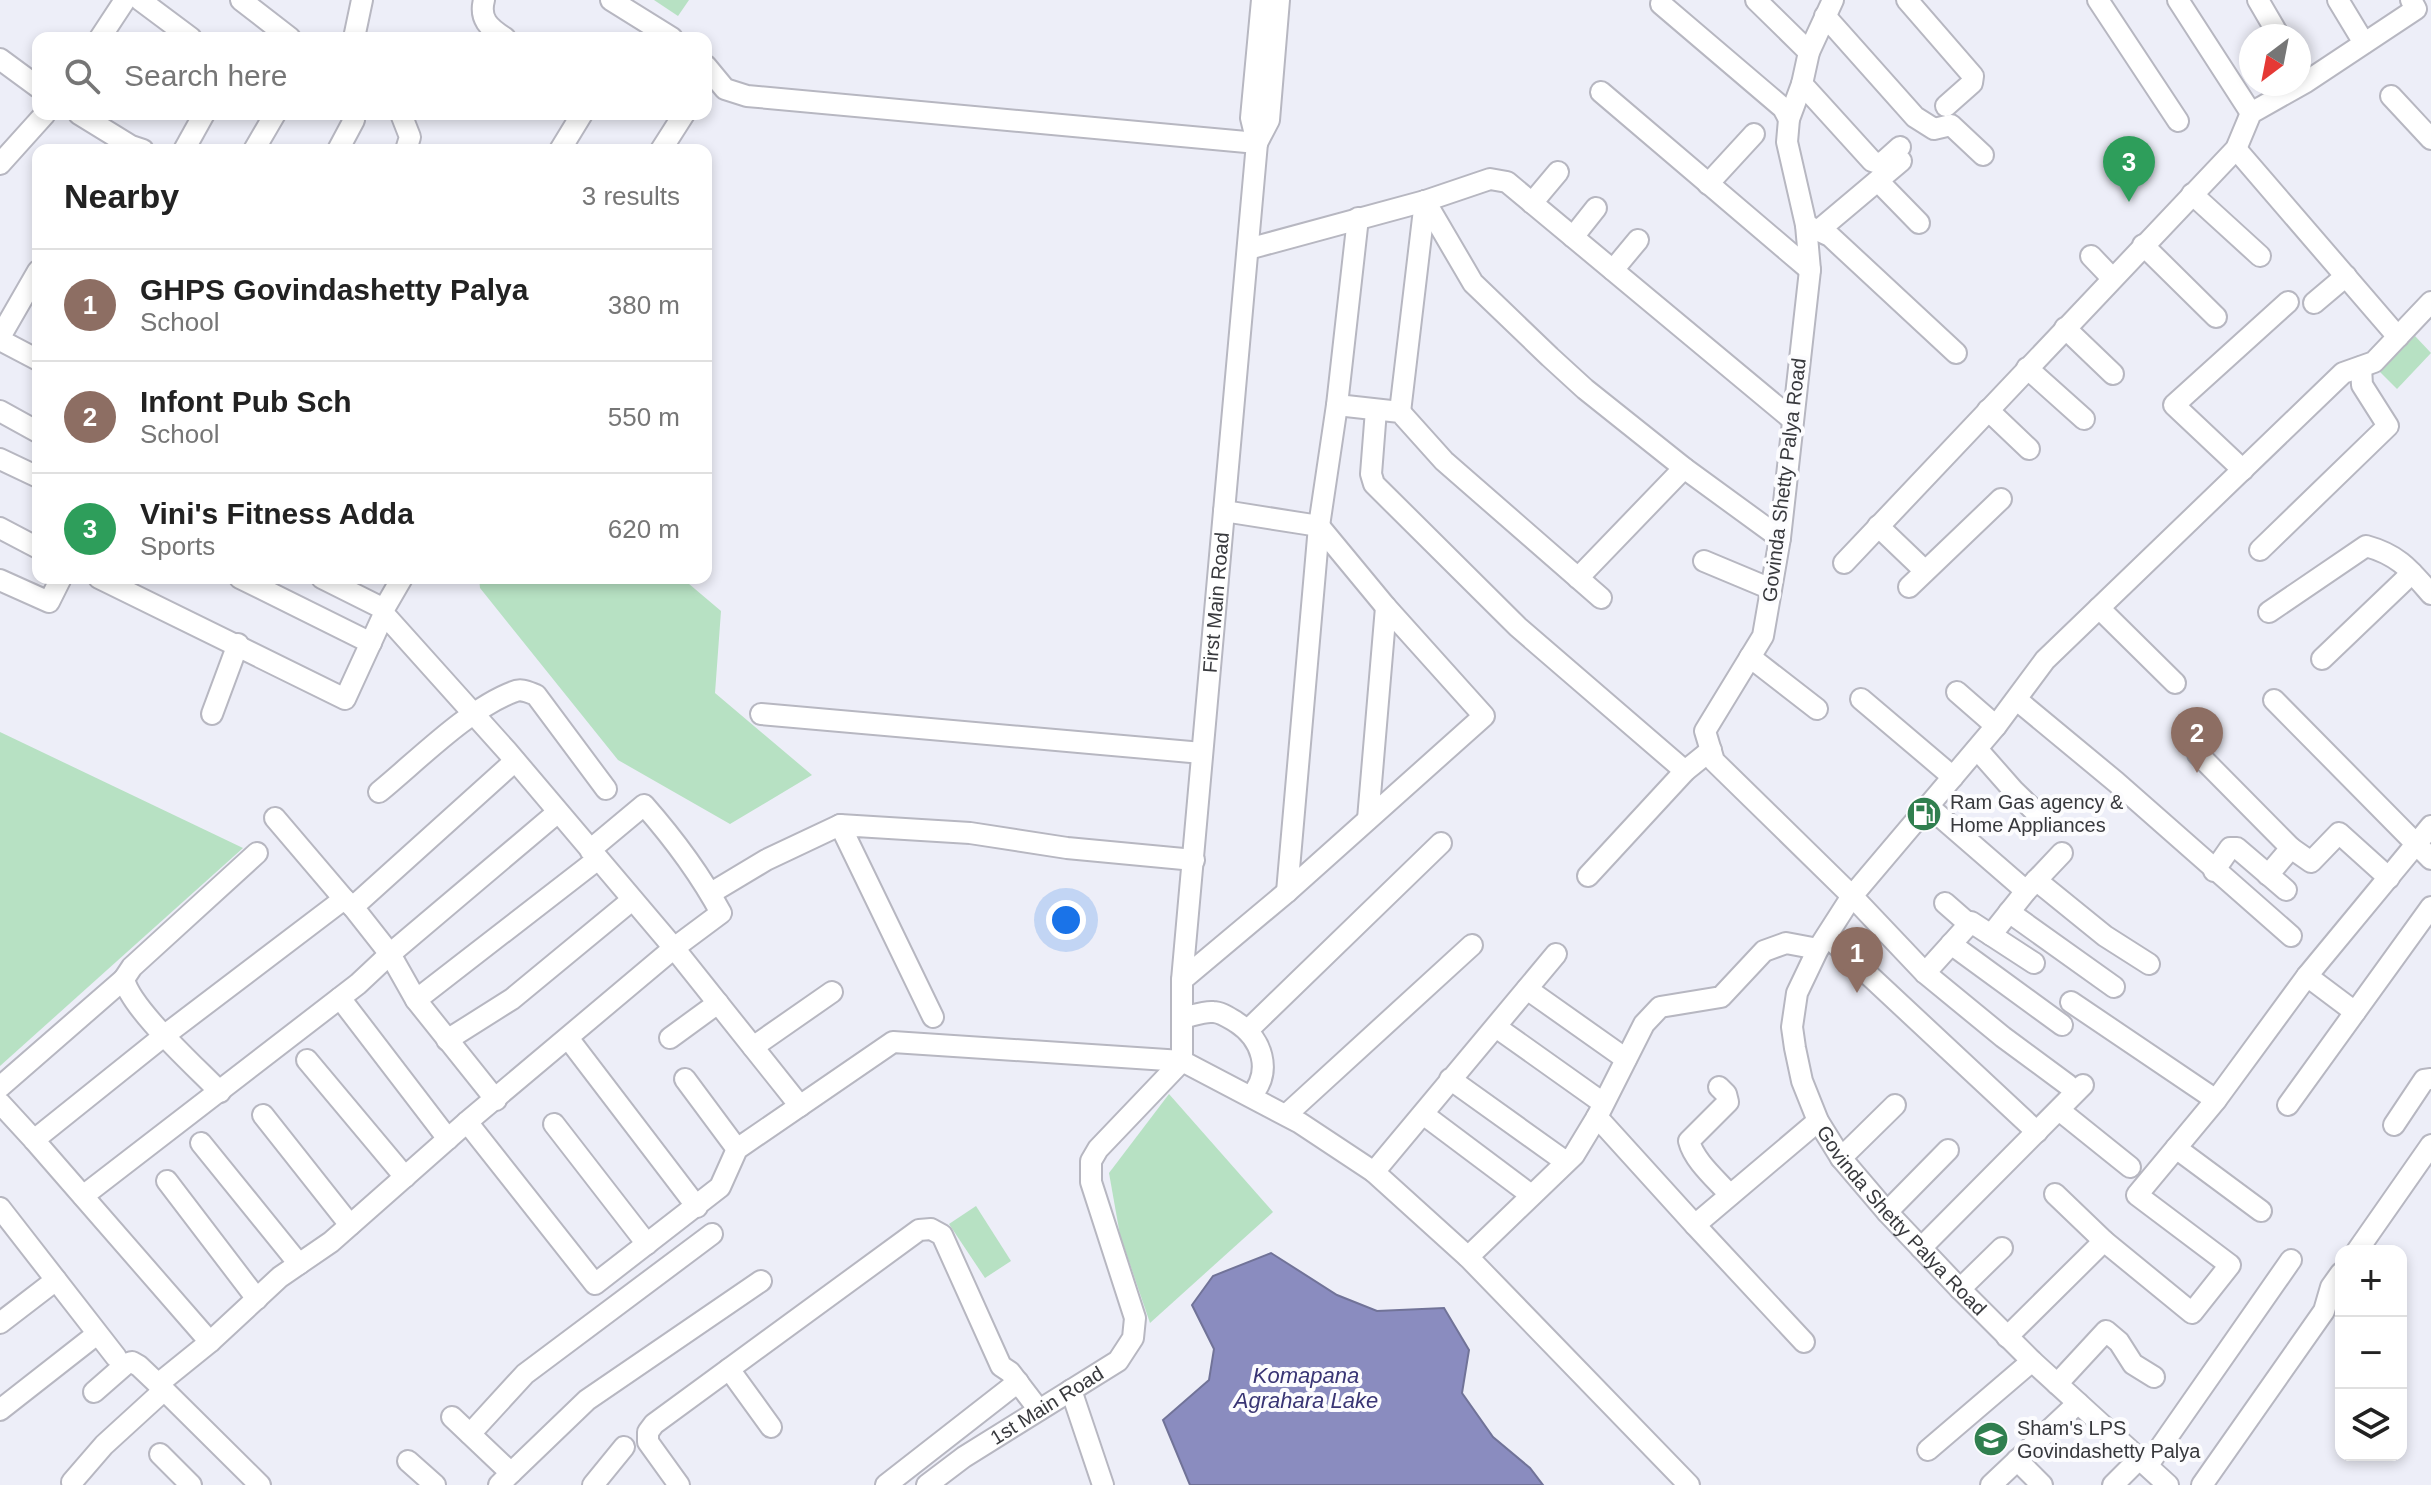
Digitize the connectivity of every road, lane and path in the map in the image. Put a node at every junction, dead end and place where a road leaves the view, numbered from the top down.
1 (125, 0) edge
2 (140, 0) edge
3 (241, 0) edge
4 (362, 0) edge
5 (484, 0) edge
6 (611, 0) edge
7 (1262, 0) edge
8 (1279, 0) edge
9 (1756, 0) edge
10 (1907, 0) edge
11 (2098, 0) edge
12 (2178, 0) edge
13 (2258, 0) edge
14 (2338, 0) edge
15 (2411, 0) edge
16 (1661, 4) dead end
17 (1829, 8) edge
18 (2272, 24) edge
19 (104, 32) edge
20 (183, 32) edge
21 (282, 32) edge
22 (355, 32) edge
23 (497, 32) edge
24 (662, 32) edge
25 (2364, 43) junction
26 (1809, 52) junction
27 (0, 59) edge
28 (2311, 72) edge
29 (712, 77) edge
30 (32, 83) edge
31 (1802, 84) junction
32 (1601, 92) dead end
33 (2275, 96) edge
34 (2391, 96) dead end
35 (1946, 106) dead end
36 (2251, 113) junction
37 (1789, 119) junction
38 (40, 120) edge
39 (89, 120) edge
40 (197, 120) edge
41 (272, 120) edge
42 (354, 120) edge
43 (403, 120) edge
44 (578, 120) edge
45 (680, 120) edge
46 (2178, 121) dead end
47 (1754, 134) dead end
48 (2431, 139) edge
49 (1257, 143) junction
50 (128, 144) edge
51 (187, 144) edge
52 (258, 144) edge
53 (341, 144) edge
54 (408, 144) edge
55 (564, 144) edge
56 (665, 144) edge
57 (2236, 149) junction
58 (1983, 155) dead end
59 (0, 164) edge
60 (1558, 172) dead end
61 (1879, 182) junction
62 (1708, 184) junction
63 (2192, 194) junction
64 (1425, 201) junction
65 (1532, 203) junction
66 (1596, 208) dead end
67 (1358, 218) junction
68 (1919, 223) dead end
69 (1812, 228) junction
70 (1573, 237) junction
71 (1638, 240) dead end
72 (2143, 245) junction
73 (1248, 249) junction
74 (2091, 256) dead end
75 (2260, 256) dead end
76 (1613, 270) junction
77 (1810, 270) junction
78 (2346, 276) junction
79 (2112, 278) junction
80 (32, 282) edge
81 (2288, 302) dead end
82 (2431, 302) edge
83 (2314, 303) dead end
84 (2216, 317) dead end
85 (2065, 328) junction
86 (2398, 337) junction
87 (0, 338) edge
88 (1956, 353) dead end
89 (32, 357) edge
90 (2361, 367) junction
91 (2027, 368) junction
92 (2113, 374) dead end
93 (1337, 405) junction
94 (1376, 410) junction
95 (1988, 410) junction
96 (0, 411) edge
97 (1400, 412) junction
98 (2084, 419) dead end
99 (1793, 420) junction
100 (32, 429) edge
101 (2029, 449) dead end
102 (0, 459) edge
103 (1684, 468) junction
104 (2243, 470) junction
105 (32, 474) edge
106 (2001, 499) dead end
107 (1224, 511) junction
108 (1319, 526) junction
109 (1878, 526) junction
110 (0, 528) edge
111 (1780, 538) junction
112 (32, 545) edge
113 (2260, 550) dead end
114 (1704, 561) dead end
115 (1844, 563) dead end
116 (1925, 571) junction
117 (2412, 573) junction
118 (1578, 578) junction
119 (0, 580) edge
120 (58, 584) edge
121 (112, 584) edge
122 (252, 584) edge
123 (333, 584) edge
124 (399, 584) edge
125 (1909, 587) dead end
126 (1771, 589) junction
127 (2431, 594) edge
128 (1601, 598) dead end
129 (1386, 607) junction
130 (2099, 608) junction
131 (384, 612) junction
132 (2269, 612) dead end
133 (371, 643) junction
134 (238, 644) junction
135 (1750, 657) junction
136 (2322, 659) dead end
137 (2175, 683) dead end
138 (1957, 692) dead end
139 (1861, 699) dead end
140 (2017, 700) junction
141 (2274, 700) dead end
142 (1817, 709) dead end
143 (212, 714) dead end
144 (473, 714) junction
145 (761, 714) dead end
146 (1996, 726) junction
147 (1977, 749) junction
148 (1711, 750) junction
149 (1202, 753) junction
150 (2198, 754) dead end
151 (515, 761) junction
152 (1685, 771) junction
153 (1953, 777) junction
154 (606, 789) dead end
155 (379, 792) dead end
156 (1928, 806) junction
157 (558, 812) junction
158 (2041, 817) dead end
159 (275, 818) dead end
160 (1368, 819) junction
161 (840, 825) junction
162 (2431, 826) edge
163 (1441, 843) dead end
164 (2291, 848) junction
165 (2424, 851) edge
166 (257, 853) dead end
167 (2062, 853) dead end
168 (594, 854) junction
169 (1194, 860) junction
170 (2214, 871) junction
171 (2268, 875) junction
172 (1588, 876) dead end
173 (2389, 878) junction
174 (2031, 886) junction
175 (2286, 890) dead end
176 (1287, 892) junction
177 (711, 893) junction
178 (1852, 896) junction
179 (632, 900) junction
180 (348, 903) junction
181 (1945, 903) dead end
182 (2431, 907) edge
183 (2009, 912) junction
184 (1969, 924) junction
185 (1991, 935) junction
186 (2291, 936) dead end
187 (1822, 942) junction
188 (1951, 944) junction
189 (1472, 945) dead end
190 (674, 948) junction
191 (390, 954) junction
192 (1556, 954) dead end
193 (2034, 963) dead end
194 (2149, 964) dead end
195 (1925, 973) junction
196 (2307, 976) junction
197 (124, 979) junction
198 (1182, 980) junction
199 (2114, 987) dead end
200 (1527, 989) junction
201 (832, 992) dead end
202 (340, 998) junction
203 (416, 1000) junction
204 (2071, 1002) dead end
205 (718, 1003) junction
206 (2355, 1012) junction
207 (933, 1017) dead end
208 (1182, 1018) junction
209 (2062, 1025) dead end
210 (1496, 1027) junction
211 (1248, 1030) junction
212 (165, 1035) junction
213 (568, 1038) junction
214 (670, 1038) dead end
215 (447, 1040) junction
216 (753, 1047) junction
217 (1626, 1059) junction
218 (307, 1060) dead end
219 (1182, 1061) junction
220 (685, 1079) dead end
221 (1450, 1079) junction
222 (2431, 1079) edge
223 (0, 1087) edge
224 (1719, 1087) dead end
225 (220, 1092) junction
226 (1251, 1096) junction
227 (496, 1100) junction
228 (2216, 1100) junction
229 (0, 1103) edge
230 (1895, 1105) dead end
231 (2288, 1105) dead end
232 (800, 1106) junction
233 (1600, 1110) junction
234 (2059, 1110) junction
235 (1423, 1114) junction
236 (263, 1115) dead end
237 (1286, 1115) junction
238 (1818, 1121) junction
239 (467, 1122) junction
240 (554, 1124) dead end
241 (2394, 1125) dead end
242 (2037, 1132) junction
243 (448, 1139) junction
244 (34, 1140) junction
245 (201, 1143) dead end
246 (2431, 1145) edge
247 (2176, 1148) junction
248 (737, 1149) junction
249 (1948, 1150) dead end
250 (1841, 1158) junction
251 (1566, 1162) junction
252 (2130, 1167) dead end
253 (1374, 1172) junction
254 (405, 1177) junction
255 (167, 1181) dead end
256 (2055, 1194) dead end
257 (1531, 1195) junction
258 (1730, 1195) junction
259 (83, 1196) junction
260 (697, 1207) junction
261 (2261, 1211) dead end
262 (1887, 1212) junction
263 (4, 1221) edge
264 (350, 1225) junction
265 (1695, 1225) junction
266 (712, 1234) dead end
267 (2104, 1241) junction
268 (647, 1244) junction
269 (2361, 1245) edge
270 (1921, 1248) junction
271 (2002, 1248) dead end
272 (1468, 1257) junction
273 (2291, 1260) dead end
274 (299, 1264) junction
275 (56, 1280) junction
276 (761, 1281) dead end
277 (2335, 1281) edge
278 (1960, 1289) junction
279 (257, 1299) junction
280 (0, 1323) edge
281 (97, 1334) junction
282 (2007, 1337) junction
283 (210, 1342) junction
284 (1804, 1342) dead end
285 (116, 1357) dead end
286 (2032, 1361) junction
287 (729, 1369) junction
288 (2154, 1377) dead end
289 (1018, 1382) junction
290 (2057, 1384) junction
291 (160, 1388) junction
292 (1071, 1390) junction
293 (94, 1392) dead end
294 (2078, 1403) junction
295 (0, 1410) edge
296 (1039, 1410) junction
297 (452, 1417) dead end
298 (771, 1427) dead end
299 (470, 1434) junction
300 (624, 1447) dead end
301 (1928, 1450) dead end
302 (160, 1454) dead end
303 (2017, 1460) junction
304 (408, 1461) dead end
305 (2144, 1462) junction
306 (508, 1476) edge
307 (1676, 1480) edge
308 (72, 1482) dead end
309 (191, 1485) edge
310 (260, 1485) edge
311 (435, 1485) edge
312 (530, 1485) edge
313 (593, 1485) edge
314 (679, 1485) edge
315 (886, 1485) edge
316 (927, 1485) edge
317 (1103, 1485) edge
318 (1991, 1485) edge
319 (2042, 1485) edge
320 (2113, 1485) edge
321 (2168, 1485) edge
322 (2202, 1485) edge

1 - 19 street
2 - 20 street
3 - 21 street
4 - 22 street
5 - 23 street
6 - 24 street
7 - 49 street
8 - 49 street
9 - 26 street
10 - 35 street
11 - 46 street
12 - 36 street
13 - 18 street
14 - 25 street
15 - 25 street
16 - 37 street
17 - 26 street, Govinda Shetty Palya Road
17 - 58 street
25 - 28 street
26 - 31 street, Govinda Shetty Palya Road
27 - 30 street
29 - 49 street
31 - 37 street, Govinda Shetty Palya Road
31 - 61 street
32 - 62 street
33 - 36 street
34 - 48 street
36 - 57 street
37 - 69 street, Govinda Shetty Palya Road
38 - 59 street
39 - 50 street
40 - 51 street
41 - 52 street
42 - 53 street
43 - 54 street
44 - 55 street
45 - 56 street
47 - 62 street
49 - 73 street, First Main Road
57 - 63 street
57 - 78 street
60 - 65 street
61 - 68 street
61 - 69 street
62 - 77 street
63 - 72 street
63 - 75 street
64 - 65 street
64 - 67 street
64 - 97 street
64 - 103 street
65 - 70 street
66 - 70 street
67 - 73 street
67 - 93 street
69 - 77 street, Govinda Shetty Palya Road
69 - 88 street
70 - 76 street
71 - 76 street
72 - 79 street
72 - 84 street
73 - 107 street, First Main Road
74 - 79 street
76 - 99 street
77 - 99 street, Govinda Shetty Palya Road
78 - 83 street
78 - 86 street
79 - 85 street
80 - 87 street
81 - 104 street
82 - 86 street, Govinda Shetty Palya Road
85 - 91 street
85 - 92 street
86 - 90 street, Govinda Shetty Palya Road
87 - 89 street
90 - 104 street, Govinda Shetty Palya Road
90 - 113 street
91 - 95 street
91 - 98 street
93 - 94 street
93 - 108 street
94 - 97 street
94 - 152 street
95 - 101 street
95 - 109 street
96 - 100 street
97 - 118 street
99 - 111 street, Govinda Shetty Palya Road
102 - 105 street
103 - 111 street
103 - 118 street
104 - 130 street, Govinda Shetty Palya Road
106 - 116 street
107 - 108 street
107 - 149 street, First Main Road
108 - 129 street
108 - 176 street
109 - 115 street
109 - 116 street
110 - 112 street
111 - 126 street, Govinda Shetty Palya Road
114 - 126 street
116 - 125 street
117 - 127 street
117 - 132 street
117 - 136 street
118 - 128 street
119 - 120 street
121 - 134 street
122 - 133 street
123 - 131 street
124 - 131 street
126 - 135 street, Govinda Shetty Palya Road
129 - 160 street
129 - 160 street
130 - 137 street
130 - 140 street, Govinda Shetty Palya Road
131 - 133 street
131 - 144 street
133 - 134 street
134 - 143 street
135 - 142 street
135 - 148 street, Govinda Shetty Palya Road
138 - 146 street
139 - 153 street
140 - 146 street, Govinda Shetty Palya Road
140 - 170 street
141 - 165 street
144 - 151 street
144 - 154 street
144 - 155 street
145 - 149 street
146 - 147 street, Govinda Shetty Palya Road
147 - 153 street, Govinda Shetty Palya Road
147 - 158 street
148 - 152 street
148 - 178 street
149 - 169 street, First Main Road
150 - 164 street
151 - 157 street
151 - 180 street
152 - 172 street
153 - 156 street, Govinda Shetty Palya Road
156 - 174 street
156 - 178 street, Govinda Shetty Palya Road
157 - 168 street
157 - 191 street
159 - 180 street
160 - 176 street
161 - 169 street
161 - 177 street
161 - 207 street
162 - 165 street
163 - 211 street
164 - 171 street
164 - 173 street
165 - 173 street
166 - 197 street
167 - 174 street
168 - 177 street
168 - 179 street
168 - 203 street
169 - 198 street, First Main Road
170 - 171 street
170 - 186 street
171 - 175 street
173 - 196 street
174 - 183 street
174 - 194 street
176 - 198 street
177 - 190 street
178 - 187 street, Govinda Shetty Palya Road
178 - 195 street
179 - 190 street
179 - 215 street
180 - 191 street
180 - 212 street
181 - 184 street
182 - 206 street
183 - 185 street
183 - 199 street
184 - 185 street
184 - 188 street
185 - 193 street
187 - 217 street
187 - 238 street, Govinda Shetty Palya Road
187 - 242 street
188 - 195 street
188 - 209 street
189 - 237 street
190 - 205 street
190 - 213 street
191 - 202 street
191 - 203 street
192 - 200 street
195 - 234 street
196 - 206 street
196 - 228 street
197 - 212 street
197 - 223 street
198 - 208 street, First Main Road
200 - 210 street
200 - 217 street
201 - 216 street
202 - 225 street
202 - 243 street
203 - 215 street
204 - 228 street
205 - 214 street
205 - 216 street
206 - 231 street
208 - 211 street
208 - 219 street, First Main Road
210 - 221 street
210 - 233 street
211 - 226 street
212 - 225 street
212 - 244 street
213 - 227 street
213 - 260 street
215 - 227 street
216 - 232 street
217 - 233 street
218 - 254 street
219 - 226 street
219 - 232 street
219 - 292 street, 1st Main Road
220 - 248 street
221 - 235 street
221 - 251 street
222 - 241 street
224 - 258 street
225 - 259 street
226 - 237 street
227 - 239 street
228 - 247 street
229 - 244 street
230 - 250 street
232 - 248 street
233 - 251 street
233 - 265 street
234 - 242 street
234 - 252 street
235 - 253 street
235 - 257 street
236 - 264 street
237 - 253 street
238 - 250 street, Govinda Shetty Palya Road
238 - 258 street
239 - 243 street
239 - 268 street
240 - 268 street
242 - 270 street
243 - 254 street
244 - 259 street
245 - 274 street
246 - 269 street
247 - 261 street
247 - 267 street
248 - 260 street
249 - 262 street
250 - 262 street, Govinda Shetty Palya Road
251 - 257 street
253 - 272 street
254 - 264 street
255 - 279 street
256 - 267 street
257 - 272 street
258 - 265 street
259 - 283 street
260 - 268 street
262 - 270 street, Govinda Shetty Palya Road
263 - 275 street
264 - 274 street
265 - 284 street
266 - 299 street
267 - 282 street
270 - 278 street, Govinda Shetty Palya Road
271 - 278 street
272 - 307 street
273 - 305 street
274 - 279 street
275 - 280 street
275 - 281 street
276 - 306 street
277 - 322 street
278 - 282 street, Govinda Shetty Palya Road
279 - 283 street
281 - 285 street
281 - 295 street
282 - 286 street, Govinda Shetty Palya Road
283 - 291 street
286 - 290 street, Govinda Shetty Palya Road
286 - 301 street
287 - 289 street
287 - 298 street
287 - 314 street
288 - 290 street
289 - 296 street
289 - 315 street
290 - 294 street, Govinda Shetty Palya Road
291 - 293 street
291 - 308 street
291 - 310 street
292 - 296 street, 1st Main Road
292 - 317 street
294 - 303 street
294 - 305 street, Govinda Shetty Palya Road
296 - 316 street, 1st Main Road
297 - 299 street
299 - 306 street
300 - 313 street
302 - 309 street
303 - 318 street
303 - 319 street
304 - 311 street
305 - 320 street
305 - 321 street, Govinda Shetty Palya Road
306 - 312 street

